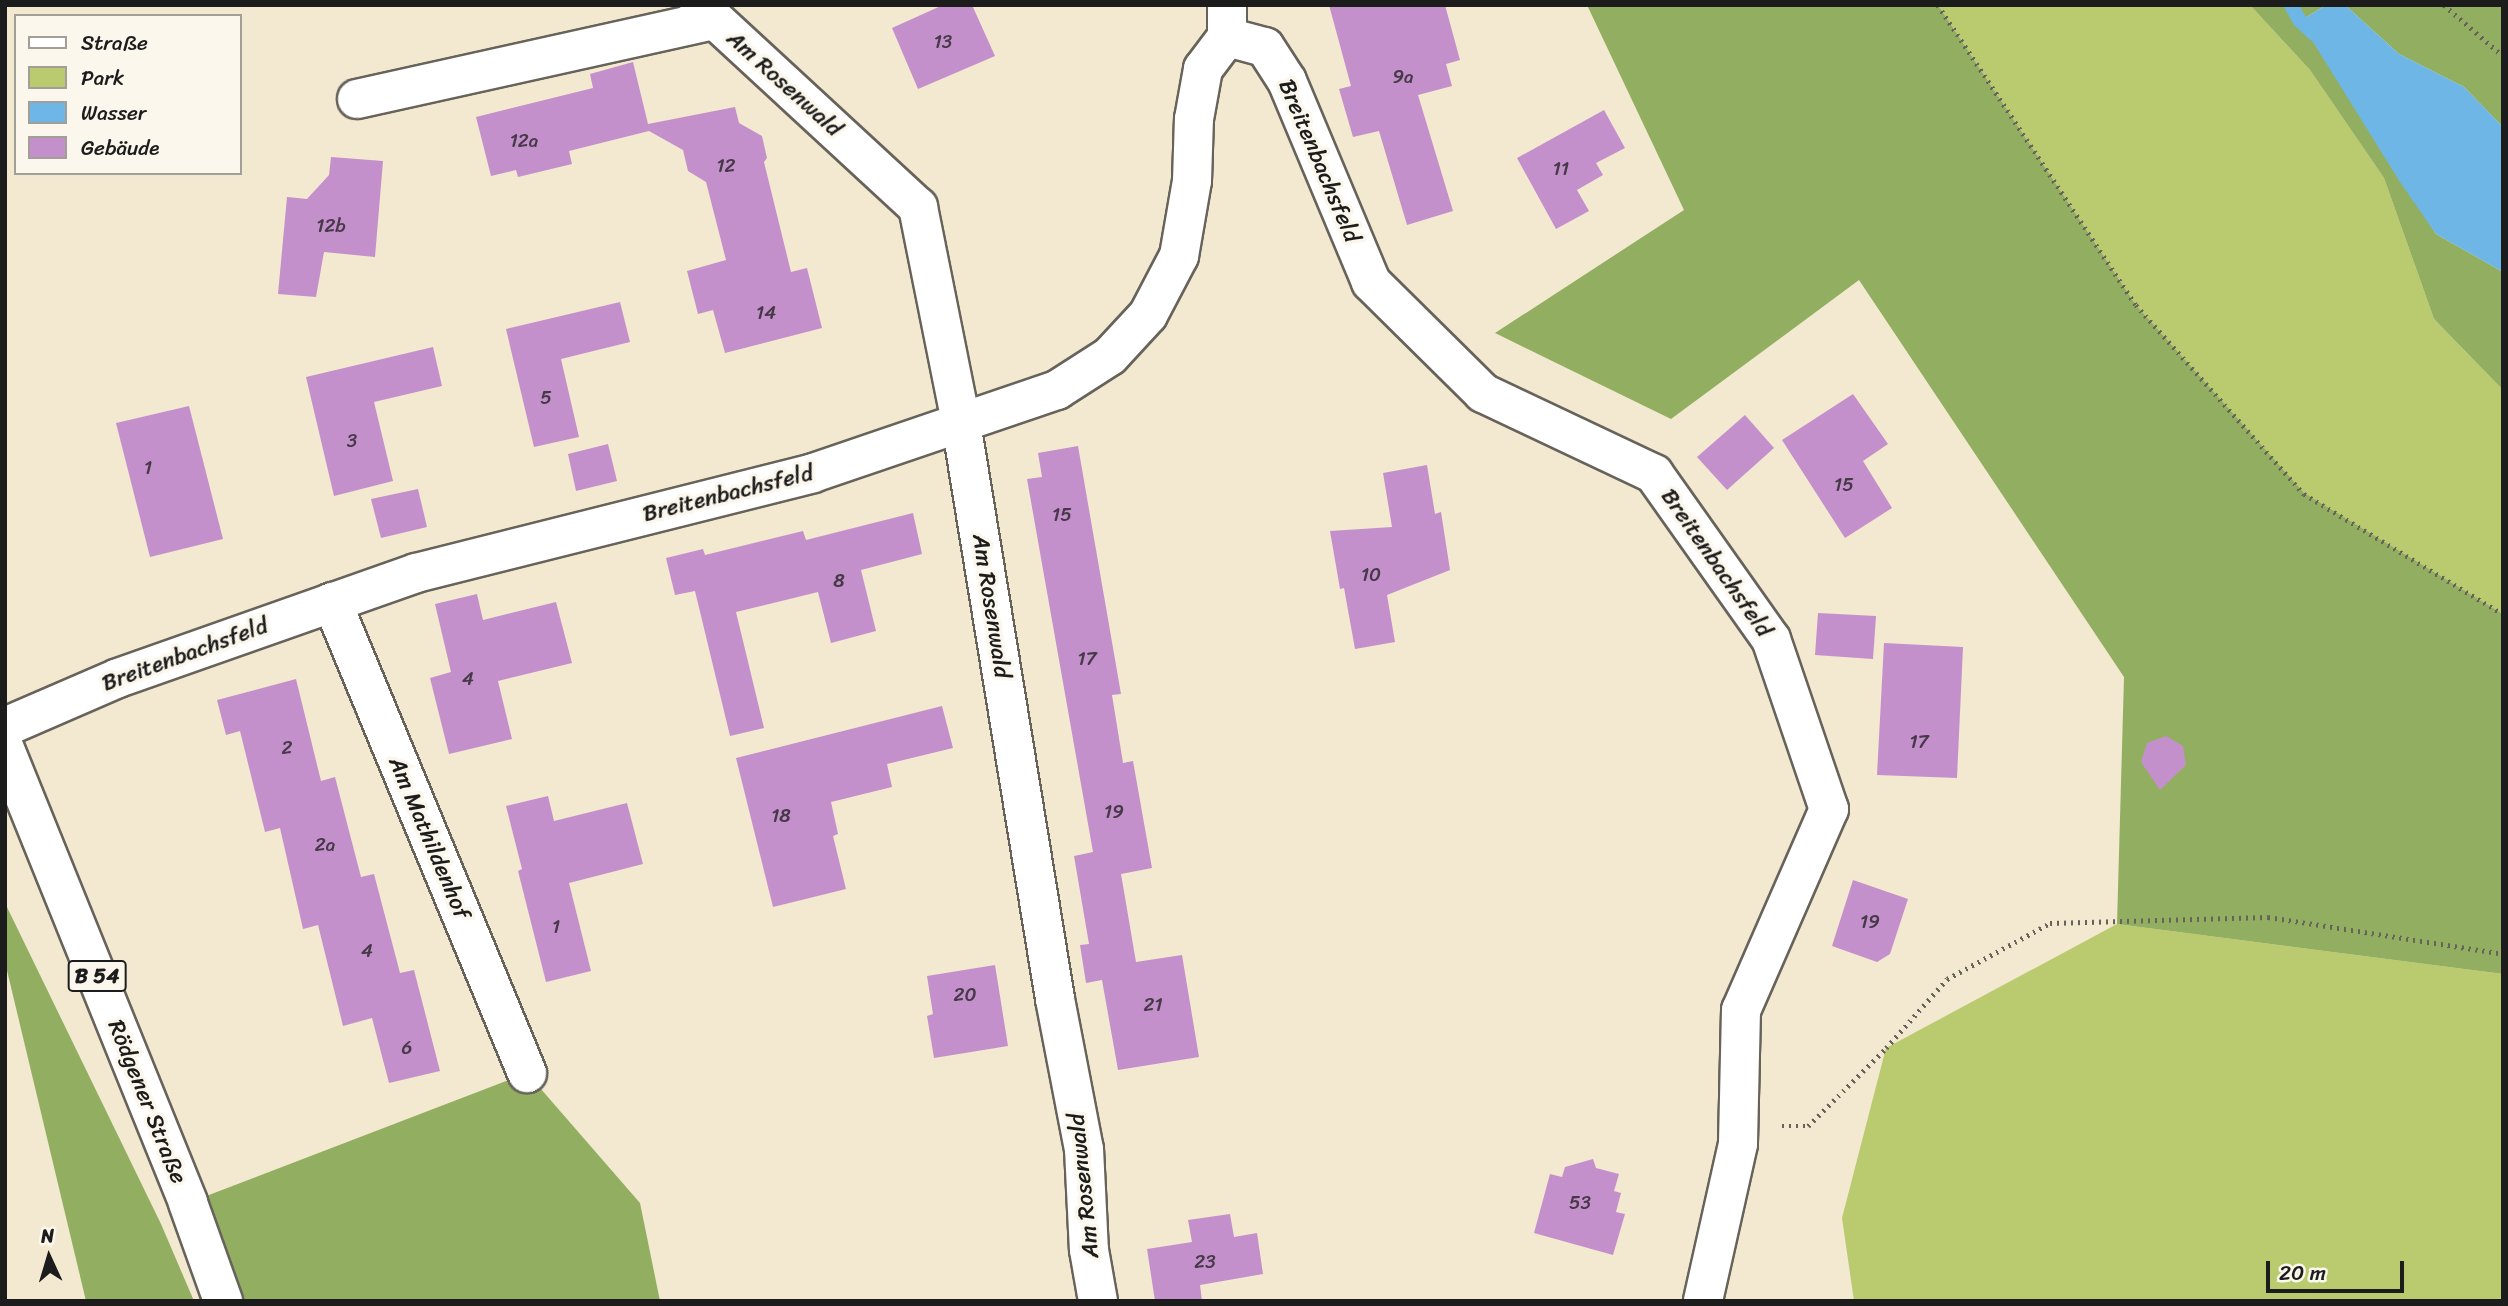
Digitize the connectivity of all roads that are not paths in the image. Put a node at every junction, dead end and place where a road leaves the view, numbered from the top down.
1 (706, 13) edge
2 (1227, 21) edge
3 (357, 99) dead end
4 (961, 423) junction
5 (332, 602) junction
6 (5, 727) edge
7 (5, 749) edge
8 (527, 1073) dead end
9 (223, 1301) edge
10 (1098, 1301) edge
11 (1703, 1301) edge

1 - 3 street
1 - 4 street, Am Rosenwald
2 - 4 street, Breitenbachsfeld
2 - 11 street, Breitenbachsfeld
4 - 5 street, Breitenbachsfeld
4 - 10 street, Am Rosenwald
5 - 6 street, Breitenbachsfeld
5 - 8 street, Am Mathildenhof
7 - 9 street, Rödgener Straße / B 54

